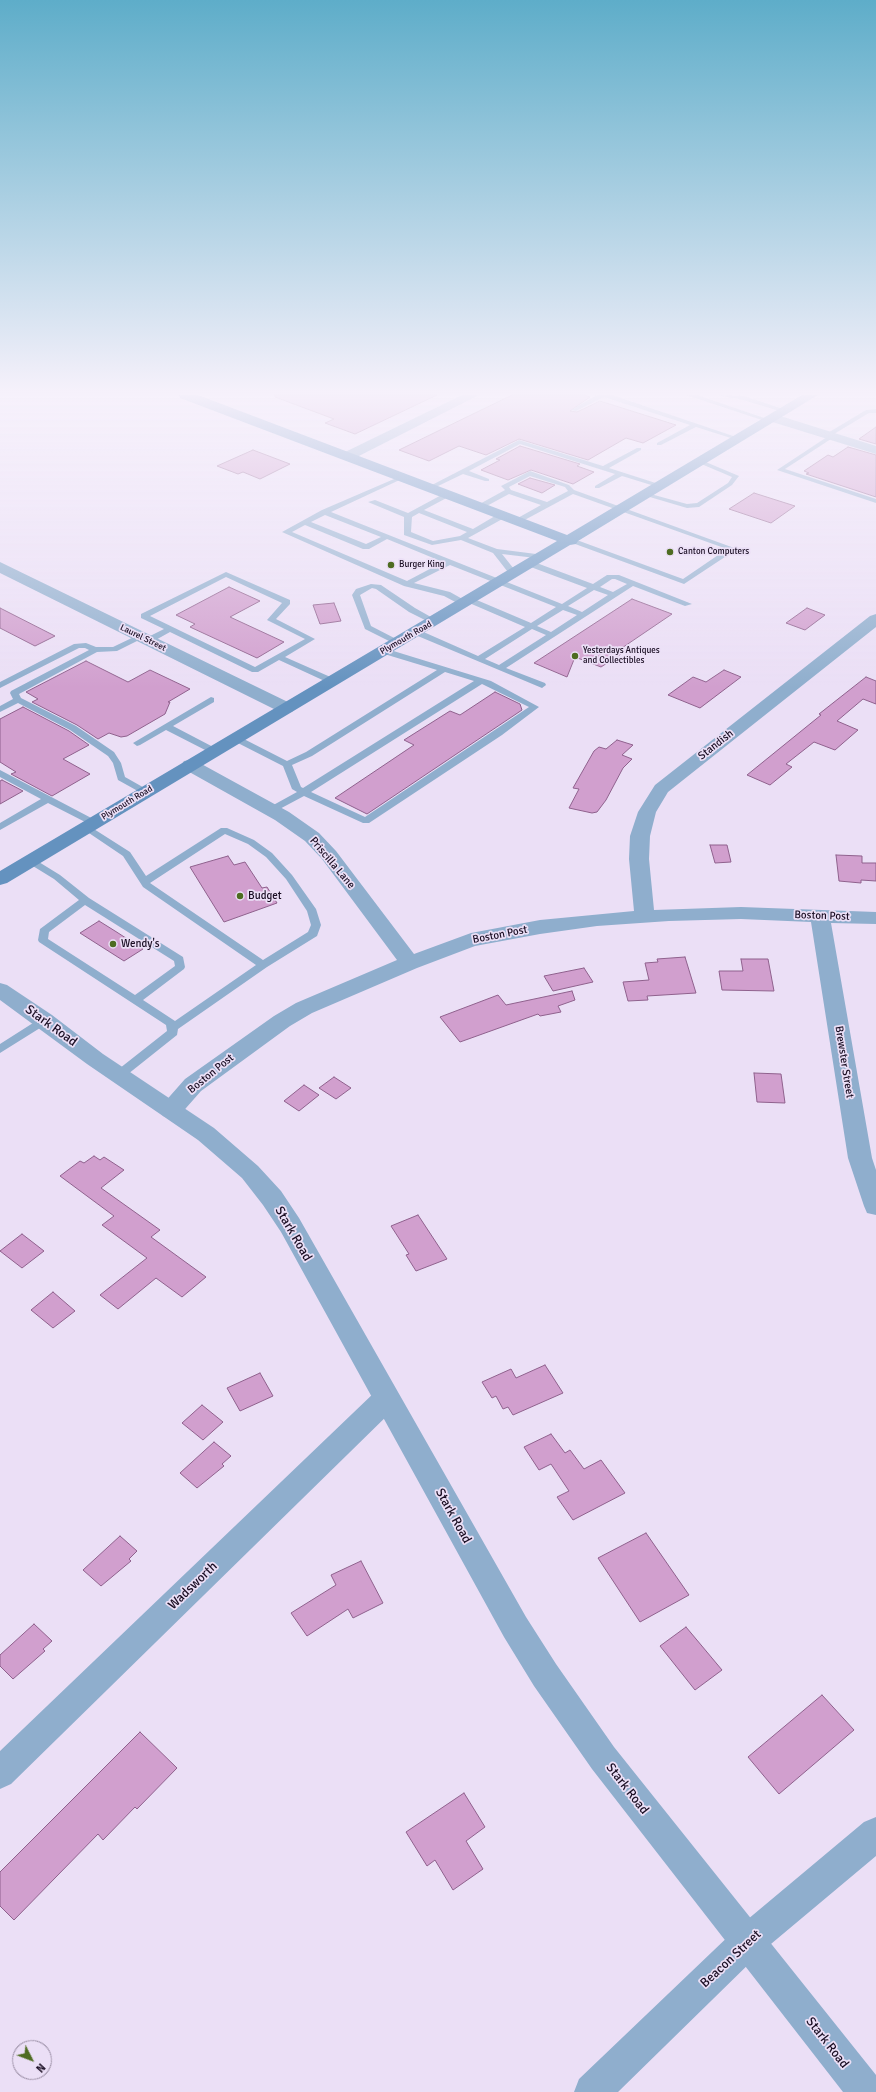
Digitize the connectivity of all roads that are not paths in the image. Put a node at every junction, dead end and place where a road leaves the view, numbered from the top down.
1 (369, 493) edge
2 (446, 493) edge
3 (506, 493) edge
4 (513, 493) edge
5 (571, 493) edge
6 (574, 493) edge
7 (651, 493) edge
8 (717, 493) edge
9 (850, 493) edge
10 (450, 494) junction
11 (647, 495) junction
12 (876, 501) edge
13 (372, 502) dead end
14 (547, 505) junction
15 (480, 506) junction
16 (622, 509) junction
17 (419, 511) junction
18 (326, 512) junction
19 (503, 515) junction
20 (408, 516) junction
21 (519, 521) junction
22 (304, 522) junction
23 (474, 532) junction
24 (386, 537) junction
25 (462, 538) junction
26 (571, 541) junction
27 (496, 551) junction
28 (538, 560) junction
29 (449, 562) junction
30 (0, 567) edge
31 (514, 574) junction
32 (499, 583) junction
33 (633, 583) junction
34 (407, 584) junction
35 (592, 587) junction
36 (614, 595) junction
37 (467, 602) junction
38 (688, 604) dead end
39 (561, 607) junction
40 (582, 615) junction
41 (876, 619) edge
42 (434, 621) junction
43 (531, 626) junction
44 (170, 629) junction
45 (416, 632) junction
46 (552, 635) junction
47 (145, 639) junction
48 (398, 642) junction
49 (95, 650) junction
50 (384, 651) junction
51 (278, 657) junction
52 (479, 659) junction
53 (500, 668) junction
54 (443, 670) junction
55 (332, 681) junction
56 (480, 681) junction
57 (542, 685) dead end
58 (16, 696) junction
59 (211, 700) dead end
60 (286, 708) junction
61 (0, 709) edge
62 (166, 726) junction
63 (235, 738) junction
64 (137, 743) dead end
65 (214, 751) junction
66 (287, 764) junction
67 (190, 765) junction
68 (0, 773) edge
69 (145, 792) junction
70 (304, 792) junction
71 (48, 800) junction
72 (272, 810) junction
73 (90, 825) junction
74 (0, 827) edge
75 (31, 861) junction
76 (0, 879) edge
77 (144, 882) junction
78 (85, 900) junction
79 (820, 916) junction
80 (645, 917) junction
81 (876, 918) edge
82 (410, 963) junction
83 (263, 965) junction
84 (3, 996) edge
85 (135, 1000) junction
86 (44, 1020) junction
87 (172, 1028) junction
88 (0, 1049) edge
89 (119, 1075) junction
90 (171, 1110) junction
91 (876, 1206) edge
92 (386, 1399) junction
93 (0, 1773) edge
94 (876, 1834) edge
95 (748, 1942) junction
96 (592, 2092) edge
97 (866, 2092) edge

1 - 18 lane
2 - 10 main road
3 - 15 lane
4 - 14 lane
5 - 14 lane
6 - 16 lane
7 - 11 main road, Plymouth Road
8 - 11 lane
9 - 12 lane
10 - 15 main road
10 - 17 lane
11 - 16 main road, Plymouth Road
13 - 20 lane
14 - 21 lane
15 - 19 main road
16 - 26 main road, Plymouth Road
16 - 26 lane
17 - 20 lane
17 - 23 lane
18 - 22 lane
18 - 24 lane
19 - 21 main road
19 - 23 lane
20 - 25 lane
21 - 26 main road
22 - 24 lane
22 - 34 lane
23 - 25 lane
24 - 29 lane
25 - 27 lane
26 - 28 main road, Plymouth Road
27 - 28 lane
27 - 31 lane
28 - 31 main road, Plymouth Road
28 - 35 lane
29 - 32 lane
29 - 34 lane
30 - 47 street, Laurel Street
31 - 32 main road, Plymouth Road
32 - 37 main road, Plymouth Road
32 - 39 lane
33 - 35 lane
33 - 36 lane
33 - 38 lane
34 - 37 lane
35 - 36 lane
35 - 39 lane
36 - 40 lane
37 - 42 main road, Plymouth Road
37 - 43 lane
39 - 40 lane
39 - 43 lane
40 - 46 lane
41 - 80 street, Standish
42 - 45 main road, Plymouth Road
42 - 48 lane
43 - 46 lane
43 - 52 lane
44 - 47 lane
44 - 51 lane
44 - 51 lane
45 - 48 main road, Plymouth Road
45 - 52 lane
46 - 53 lane
47 - 49 lane
47 - 60 street, Laurel Street
48 - 50 main road, Plymouth Road
49 - 58 lane
49 - 58 lane
50 - 54 lane
50 - 55 main road, Plymouth Road
51 - 55 lane
52 - 53 lane
53 - 57 lane
54 - 56 lane
54 - 66 lane
55 - 60 main road, Plymouth Road
56 - 70 lane
56 - 70 lane
58 - 61 lane
58 - 69 lane
59 - 62 lane
60 - 63 main road, Plymouth Road
62 - 64 lane
62 - 65 lane
63 - 65 main road, Plymouth Road
63 - 66 lane
65 - 67 main road, Plymouth Road
66 - 70 lane
67 - 69 main road, Plymouth Road
67 - 72 street, Priscilla Lane
68 - 71 lane
69 - 73 main road, Plymouth Road
70 - 72 lane
71 - 73 lane
71 - 74 lane
72 - 82 street, Priscilla Lane
73 - 75 main road, Plymouth Road
73 - 77 lane
75 - 76 main road, Plymouth Road
75 - 78 lane
77 - 83 lane
77 - 83 lane
78 - 85 lane
78 - 85 lane
79 - 80 street, Boston Post
79 - 81 street, Boston Post
79 - 91 street, Brewster Street
80 - 82 street, Boston Post
82 - 90 street, Boston Post
83 - 87 lane
84 - 86 street, Stark Road
85 - 87 lane
86 - 88 lane
86 - 89 street, Stark Road
87 - 89 lane
89 - 90 street, Stark Road
90 - 92 street, Stark Road
92 - 93 street, Wadsworth
92 - 95 street, Stark Road
94 - 95 street, Beacon Street
95 - 96 street, Beacon Street
95 - 97 street, Stark Road

